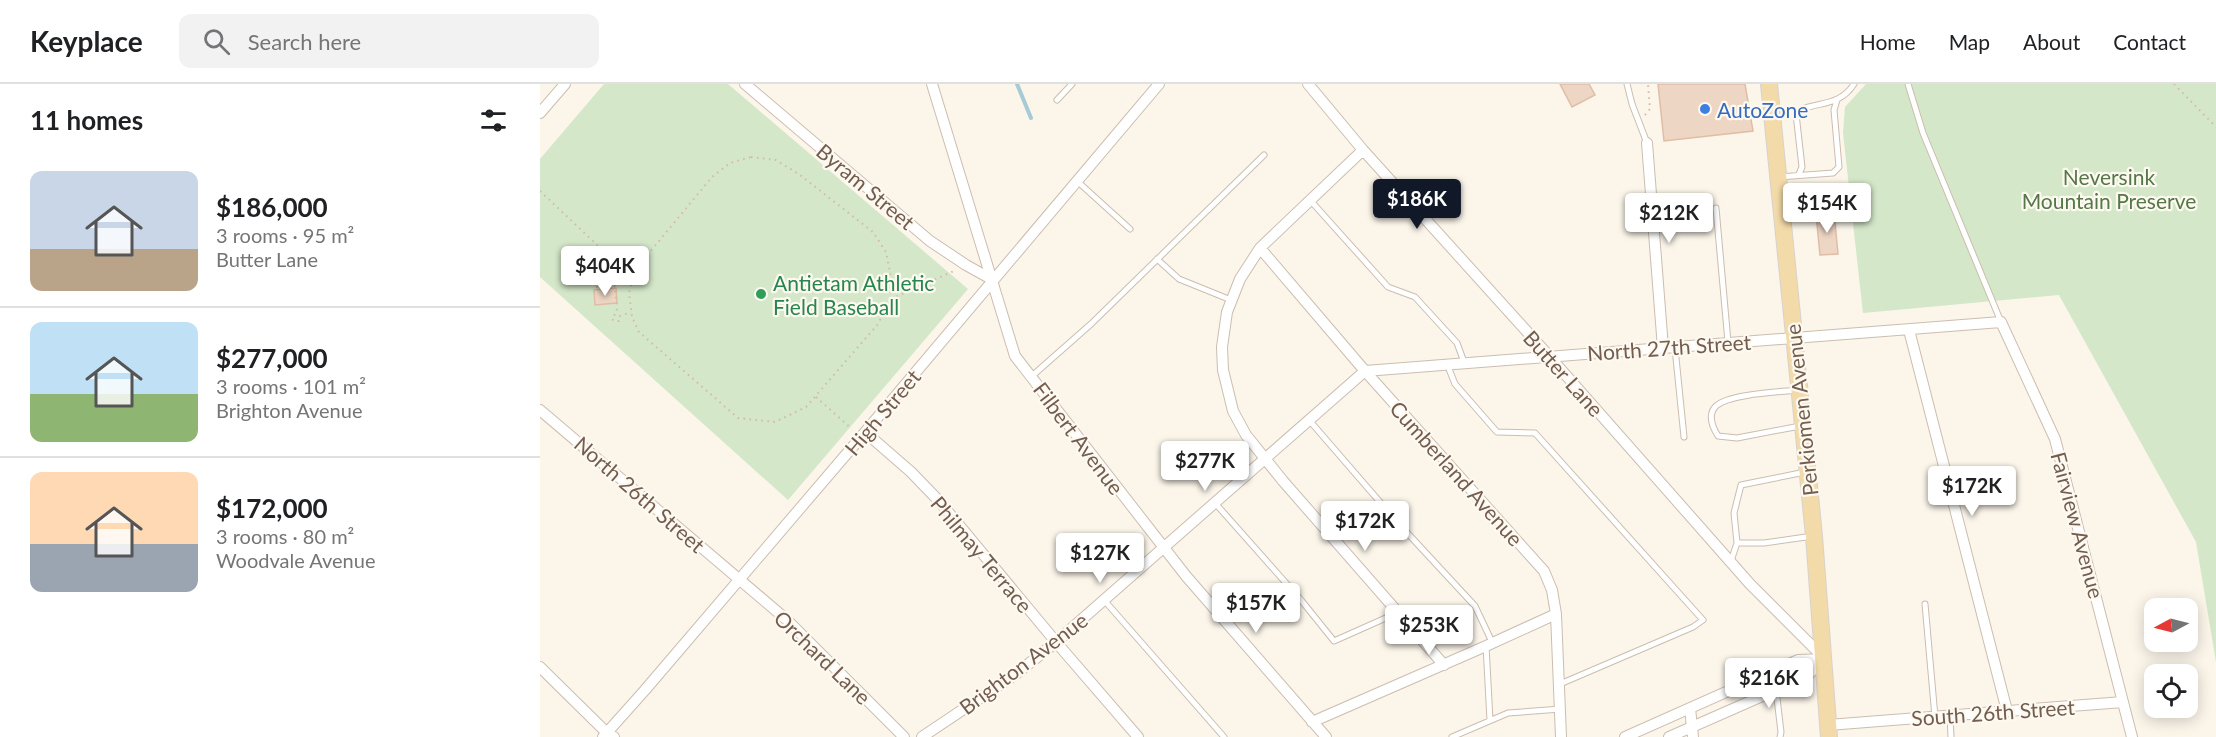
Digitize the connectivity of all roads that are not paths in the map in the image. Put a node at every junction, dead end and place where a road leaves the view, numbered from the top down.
1 (565, 84) edge
2 (745, 84) edge
3 (932, 84) edge
4 (1072, 84) edge
5 (1159, 84) edge
6 (1308, 84) edge
7 (1627, 84) edge
8 (1769, 84) edge
9 (1854, 84) edge
10 (1908, 84) edge
11 (1057, 100) dead end
12 (1838, 100) junction
13 (540, 113) edge
14 (1647, 143) joint
15 (1363, 150) junction
16 (1264, 155) dead end
17 (1799, 174) junction
18 (1778, 177) junction
19 (1077, 181) junction
20 (1310, 200) junction
21 (1716, 208) dead end
22 (1130, 230) dead end
23 (1260, 248) junction
24 (1157, 259) junction
25 (993, 280) junction
26 (1231, 300) junction
27 (2001, 322) junction
28 (1909, 330) junction
29 (1793, 339) junction
30 (1728, 342) junction
31 (1663, 348) junction
32 (1675, 348) junction
33 (1549, 356) junction
34 (1464, 362) junction
35 (1447, 364) junction
36 (1365, 371) junction
37 (1032, 376) junction
38 (1798, 390) junction
39 (540, 410) edge
40 (1309, 420) junction
41 (1802, 426) junction
42 (859, 431) junction
43 (1684, 438) dead end
44 (1264, 458) junction
45 (1807, 472) junction
46 (1215, 502) junction
47 (1814, 536) junction
48 (1737, 543) junction
49 (1163, 547) junction
50 (1731, 562) junction
51 (739, 580) junction
52 (1104, 600) junction
53 (1925, 604) dead end
54 (1399, 612) junction
55 (1556, 614) junction
56 (1056, 642) junction
57 (1490, 645) junction
58 (1824, 659) junction
59 (1444, 664) junction
60 (540, 667) edge
61 (1560, 684) junction
62 (1776, 690) junction
63 (2123, 702) junction
64 (1690, 708) junction
65 (1561, 709) junction
66 (2007, 711) junction
67 (1950, 716) junction
68 (1935, 717) junction
69 (1490, 720) junction
70 (1312, 722) junction
71 (1828, 731) edge
72 (1693, 732) edge
73 (608, 735) edge
74 (904, 737) edge
75 (922, 737) edge
76 (1138, 737) edge
77 (1224, 737) edge
78 (1326, 737) edge
79 (1452, 737) edge
80 (1561, 737) edge
81 (1625, 737) edge
82 (1669, 737) edge
83 (1780, 737) edge
84 (1951, 737) edge
85 (2132, 737) edge

1 - 13 street
2 - 25 street, Byram Street
3 - 25 street, Filbert Avenue
4 - 11 lane
5 - 19 street, High Street
6 - 15 street, Butter Lane
7 - 14 lane
8 - 18 main road, Perkiomen Avenue
9 - 12 lane
10 - 27 lane
12 - 17 lane
12 - 17 lane
14 - 31 street
15 - 20 street
15 - 33 street, Butter Lane
16 - 24 lane
17 - 18 lane
18 - 29 main road, Perkiomen Avenue
19 - 22 lane
19 - 25 street, High Street
20 - 23 street
20 - 34 lane
21 - 30 lane
23 - 26 street
23 - 36 street, Cumberland Avenue
24 - 26 lane
24 - 37 lane
25 - 37 street, Filbert Avenue
25 - 42 street, High Street
26 - 44 street
27 - 28 street, North 27th Street
27 - 63 street, Fairview Avenue
28 - 29 street, North 27th Street
28 - 66 street
29 - 30 street, North 27th Street
29 - 38 main road, Perkiomen Avenue
30 - 32 street, North 27th Street
31 - 32 street, North 27th Street
31 - 33 street, North 27th Street
32 - 43 lane
33 - 34 street, North 27th Street
33 - 50 street, Butter Lane
34 - 35 street, North 27th Street
35 - 36 street, North 27th Street
35 - 61 lane
36 - 40 street, Brighton Avenue
36 - 55 street, Cumberland Avenue
37 - 49 street, Filbert Avenue
38 - 41 main road, Perkiomen Avenue
38 - 41 lane
39 - 51 street, North 26th Street
40 - 44 street, Brighton Avenue
40 - 57 lane
41 - 45 main road, Perkiomen Avenue
42 - 51 street, High Street
42 - 56 street, Philmay Terrace
44 - 46 street, Brighton Avenue
44 - 54 street
45 - 47 main road, Perkiomen Avenue
45 - 48 lane
46 - 49 street, Brighton Avenue
46 - 54 lane
47 - 48 lane
47 - 58 main road, Perkiomen Avenue
48 - 50 lane
49 - 52 street, Brighton Avenue
49 - 70 street, Filbert Avenue
50 - 58 street, Butter Lane
51 - 73 street, High Street
51 - 74 street, Orchard Lane
52 - 56 street, Brighton Avenue
52 - 77 lane
53 - 68 lane
54 - 59 street
55 - 57 street
55 - 61 street, Cumberland Avenue
56 - 75 street, Brighton Avenue
56 - 76 street, Philmay Terrace
57 - 59 street
57 - 69 lane
58 - 62 street
58 - 64 street
58 - 71 main road, Perkiomen Avenue
59 - 70 street
60 - 73 street
61 - 65 street, Cumberland Avenue
62 - 72 street
62 - 83 lane
63 - 66 street, South 26th Street
63 - 85 street, Fairview Avenue
64 - 72 street
64 - 81 street
65 - 69 lane
65 - 80 street, Cumberland Avenue
66 - 67 street, South 26th Street
67 - 68 street, South 26th Street
67 - 84 lane
68 - 71 street, South 26th Street
69 - 79 lane
70 - 78 street, Filbert Avenue
72 - 82 street

